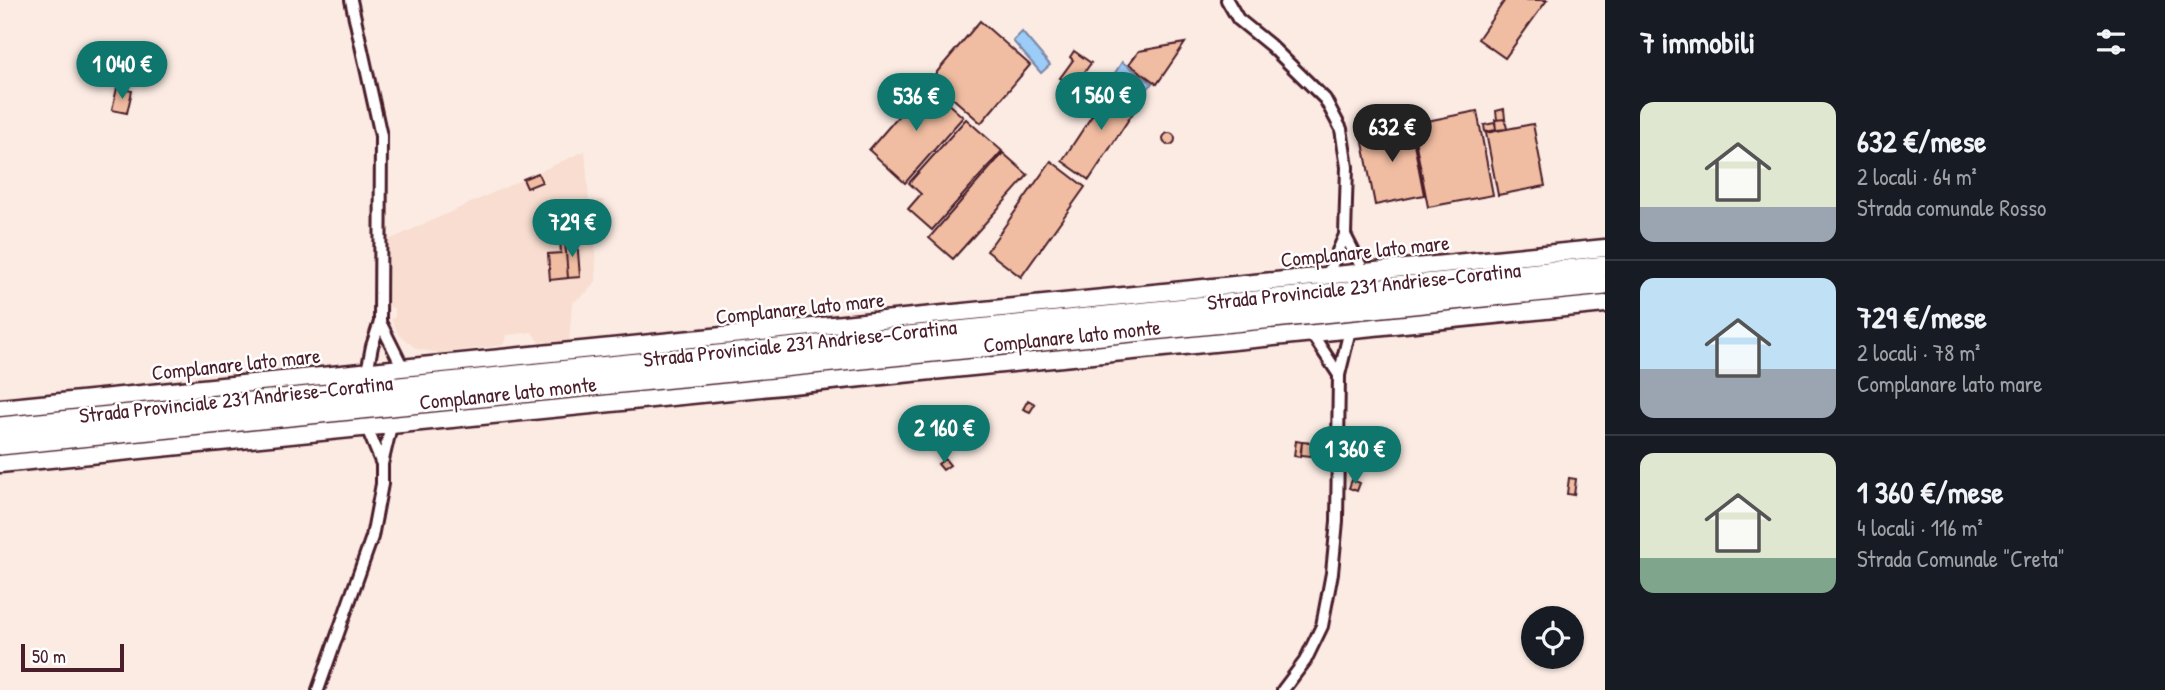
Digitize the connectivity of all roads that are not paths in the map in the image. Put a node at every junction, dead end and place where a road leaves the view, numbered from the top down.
1 (351, 0) edge
2 (1227, 0) edge
3 (1345, 235) junction
4 (1605, 248) edge
5 (1605, 266) edge
6 (1364, 272) junction
7 (1327, 276) junction
8 (1605, 285) edge
9 (1605, 304) edge
10 (380, 322) junction
11 (1350, 330) junction
12 (1312, 334) junction
13 (403, 368) junction
14 (368, 372) junction
15 (1339, 375) junction
16 (0, 408) edge
17 (391, 426) junction
18 (0, 427) edge
19 (367, 428) junction
20 (0, 445) edge
21 (0, 464) edge
22 (382, 464) junction
23 (318, 690) edge
24 (1283, 690) edge

1 - 10 street
2 - 3 street
3 - 6 street
3 - 7 street
4 - 6 street, Complanare lato mare
5 - 18 highway, Strada Provinciale 231 Andriese-Coratina
6 - 7 street, Complanare lato mare
7 - 13 street, Complanare lato mare
8 - 20 highway, Strada Provinciale 231 Andriese-Coratina
9 - 11 street, Complanare lato monte
10 - 13 street
10 - 14 street
11 - 12 street, Complanare lato monte
11 - 15 street
12 - 15 street
12 - 17 street, Complanare lato monte
13 - 14 street, Complanare lato mare
14 - 16 street, Complanare lato mare
15 - 24 street
17 - 19 street, Complanare lato monte
17 - 22 street
19 - 21 street, Complanare lato monte
19 - 22 street
22 - 23 street

